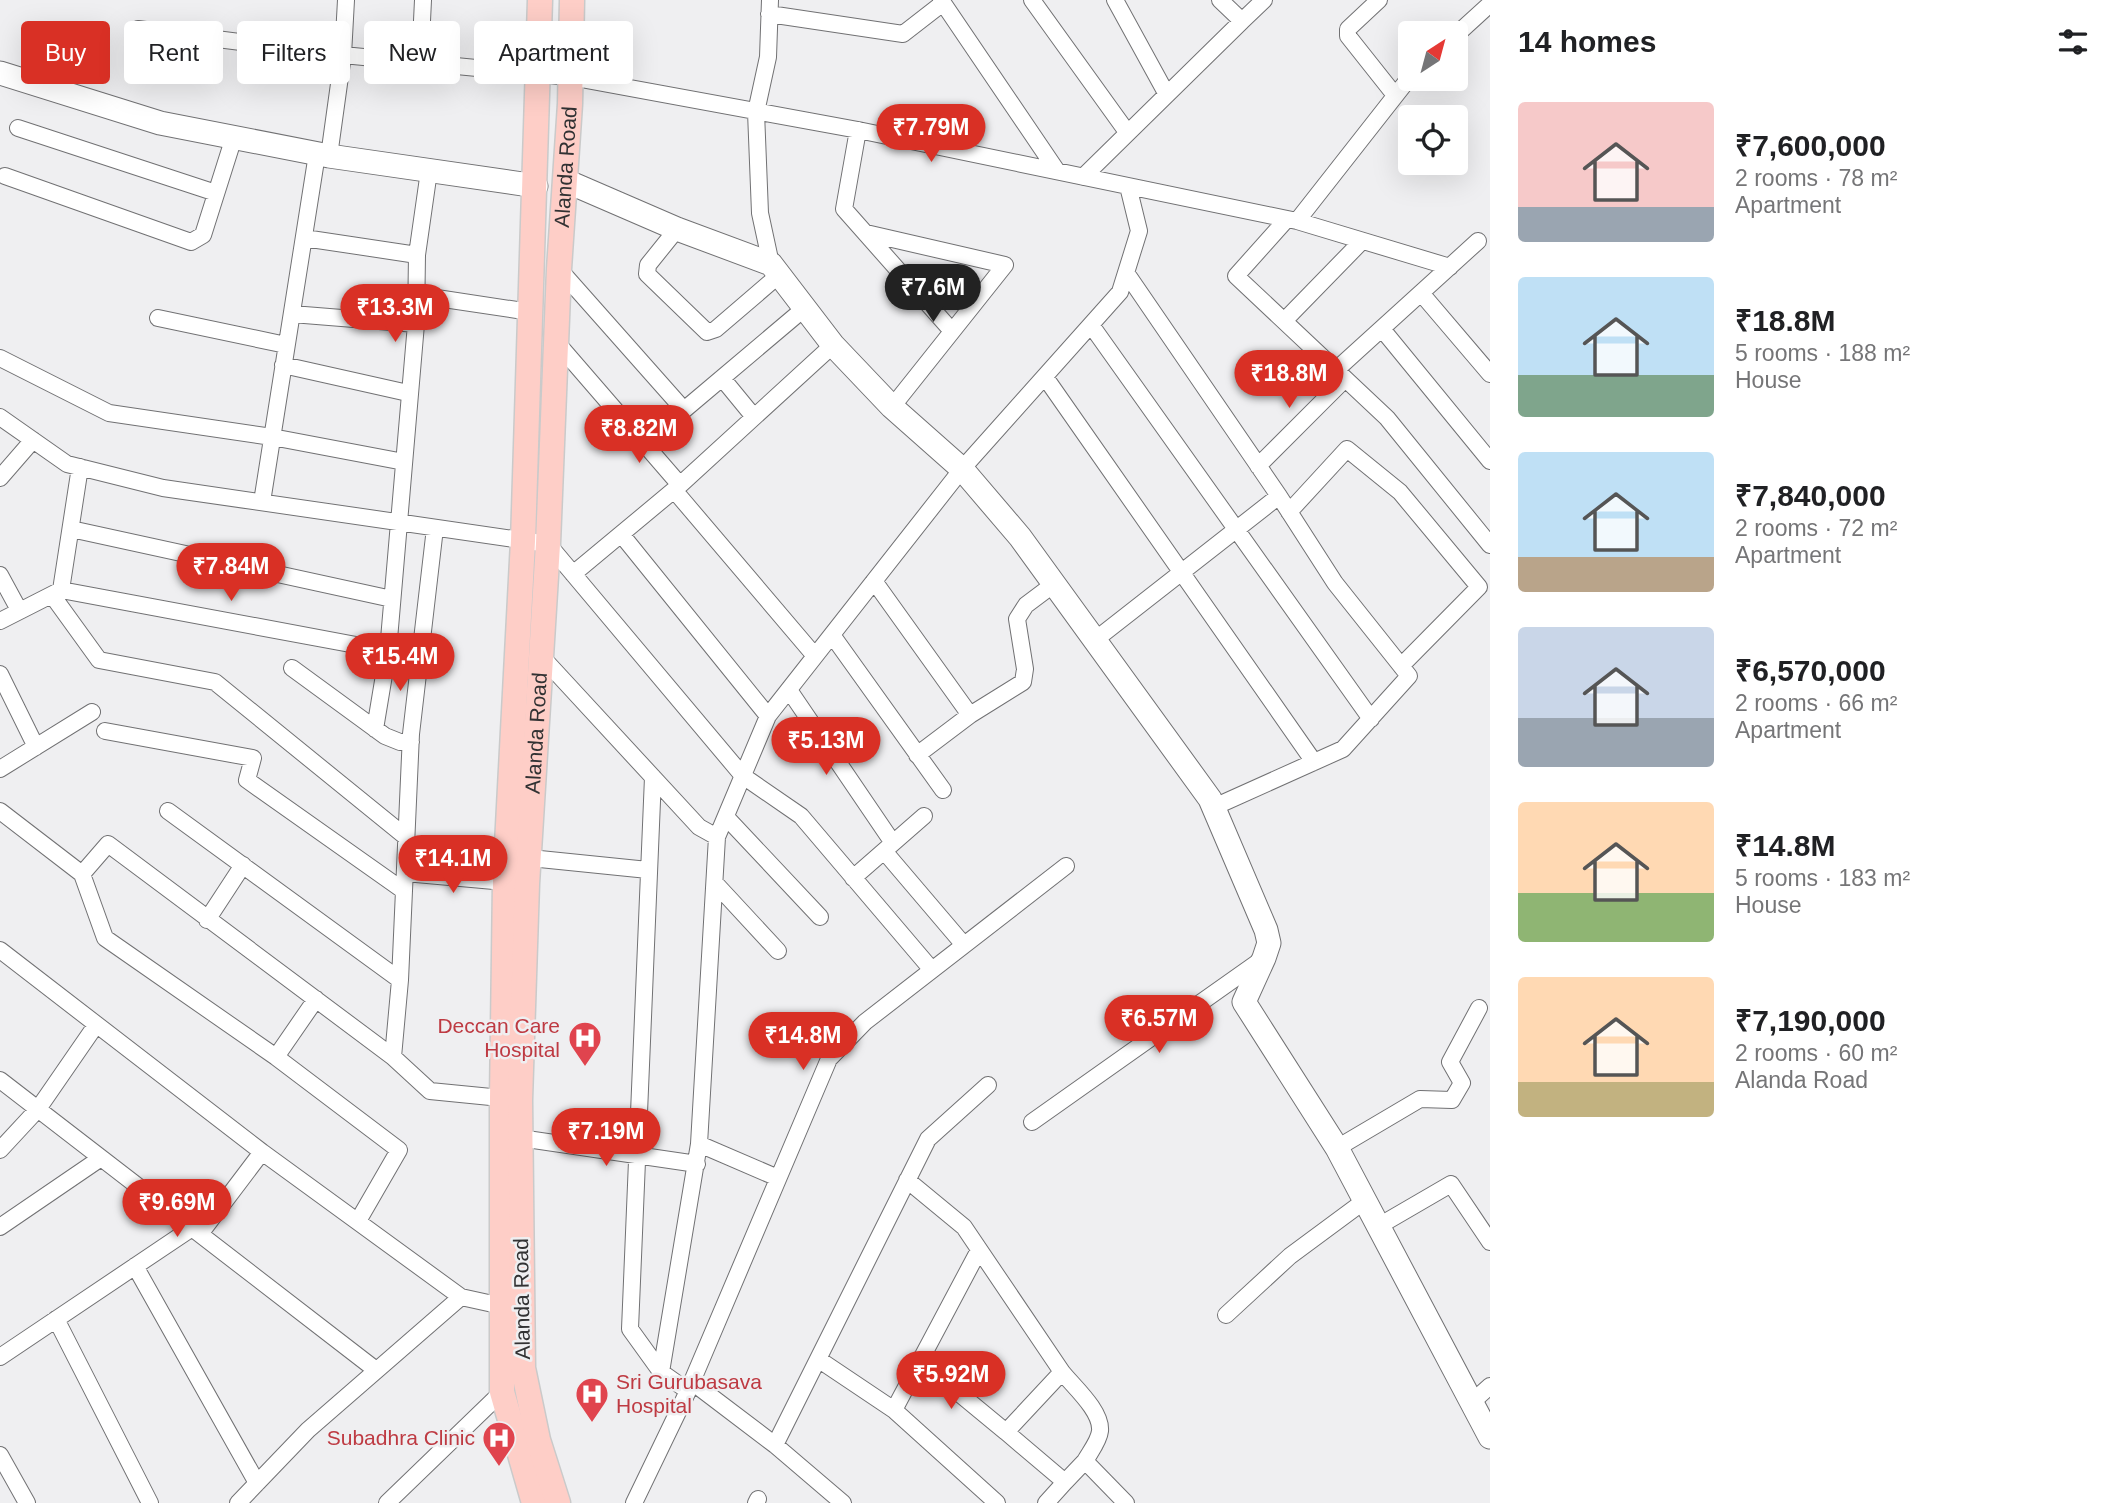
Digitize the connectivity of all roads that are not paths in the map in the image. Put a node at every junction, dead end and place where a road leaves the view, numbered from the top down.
1 (346, 0) edge
2 (423, 0) edge
3 (540, 0) edge
4 (572, 0) edge
5 (1032, 0) edge
6 (1115, 0) edge
7 (1220, 0) edge
8 (1264, 0) edge
9 (1379, 0) edge
10 (942, 2) edge
11 (1490, 4) edge
12 (770, 7) edge
13 (345, 21) edge
14 (422, 21) edge
15 (539, 21) edge
16 (571, 21) edge
17 (1242, 22) junction
18 (1468, 24) edge
19 (0, 73) edge
20 (337, 84) edge
21 (537, 84) edge
22 (570, 84) edge
23 (607, 84) edge
24 (1398, 90) edge
25 (1166, 93) junction
26 (1394, 94) junction
27 (756, 112) junction
28 (18, 128) dead end
29 (858, 130) junction
30 (1127, 132) junction
31 (234, 137) junction
32 (323, 155) junction
33 (429, 171) junction
34 (1057, 171) junction
35 (5, 176) dead end
36 (1083, 177) junction
37 (566, 181) junction
38 (536, 186) junction
39 (1128, 186) junction
40 (216, 193) junction
41 (1292, 220) junction
42 (677, 229) junction
43 (866, 233) junction
44 (304, 238) junction
45 (1362, 241) junction
46 (1478, 241) dead end
47 (417, 256) junction
48 (1450, 267) junction
49 (559, 269) junction
50 (775, 269) junction
51 (1127, 274) junction
52 (1421, 293) junction
53 (417, 295) junction
54 (806, 307) junction
55 (530, 312) junction
56 (292, 314) junction
57 (158, 317) dead end
58 (1284, 321) junction
59 (416, 324) junction
60 (1090, 325) junction
61 (1382, 329) junction
62 (951, 330) junction
63 (558, 344) junction
64 (286, 345) junction
65 (833, 345) junction
66 (0, 358) edge
67 (283, 365) junction
68 (1340, 374) junction
69 (1490, 374) edge
70 (1045, 377) junction
71 (722, 378) junction
72 (408, 393) junction
73 (892, 407) junction
74 (0, 417) edge
75 (754, 417) junction
76 (272, 437) junction
77 (33, 440) junction
78 (1490, 461) edge
79 (404, 462) junction
80 (1258, 466) junction
81 (80, 467) junction
82 (962, 469) junction
83 (0, 478) edge
84 (677, 488) junction
85 (1279, 496) junction
86 (262, 502) junction
87 (1289, 512) junction
88 (398, 522) junction
89 (71, 528) junction
90 (435, 528) junction
91 (1234, 531) junction
92 (621, 534) junction
93 (523, 541) junction
94 (548, 544) junction
95 (1490, 545) edge
96 (1181, 572) junction
97 (573, 574) junction
98 (0, 575) edge
99 (874, 581) junction
100 (1484, 581) edge
101 (1054, 584) junction
102 (56, 593) junction
103 (392, 599) junction
104 (19, 610) junction
105 (0, 621) edge
106 (832, 635) junction
107 (1095, 640) junction
108 (388, 651) junction
109 (815, 656) junction
110 (542, 657) junction
111 (1401, 666) junction
112 (292, 668) dead end
113 (0, 674) edge
114 (789, 690) junction
115 (92, 712) dead end
116 (970, 715) junction
117 (768, 716) junction
118 (1371, 719) junction
119 (375, 729) junction
120 (105, 731) dead end
121 (411, 742) junction
122 (36, 747) junction
123 (918, 755) junction
124 (1314, 762) junction
125 (0, 769) edge
126 (743, 776) junction
127 (653, 777) junction
128 (943, 790) dead end
129 (1214, 807) junction
130 (0, 811) edge
131 (168, 811) dead end
132 (924, 816) dead end
133 (726, 817) junction
134 (717, 836) junction
135 (406, 837) junction
136 (889, 847) junction
137 (530, 858) junction
138 (243, 865) junction
139 (1066, 866) dead end
140 (648, 870) junction
141 (405, 873) junction
142 (82, 874) junction
143 (853, 878) junction
144 (505, 882) junction
145 (715, 883) junction
146 (404, 891) junction
147 (820, 917) dead end
148 (206, 920) junction
149 (964, 945) junction
150 (0, 950) edge
151 (778, 951) dead end
152 (1264, 958) junction
153 (932, 970) junction
154 (400, 980) junction
155 (316, 999) junction
156 (1479, 1008) dead end
157 (96, 1025) junction
158 (276, 1057) junction
159 (393, 1057) junction
160 (0, 1080) edge
161 (988, 1085) dead end
162 (511, 1099) junction
163 (38, 1109) junction
164 (1032, 1122) dead end
165 (520, 1139) junction
166 (699, 1143) junction
167 (1337, 1148) junction
168 (0, 1150) edge
169 (262, 1152) junction
170 (637, 1153) junction
171 (101, 1158) junction
172 (696, 1164) junction
173 (778, 1178) junction
174 (907, 1180) junction
175 (1363, 1202) junction
176 (358, 1221) junction
177 (0, 1227) edge
178 (1377, 1227) junction
179 (196, 1231) junction
180 (1490, 1242) edge
181 (979, 1250) junction
182 (135, 1266) junction
183 (461, 1297) junction
184 (512, 1313) junction
185 (1226, 1315) dead end
186 (56, 1320) junction
187 (0, 1357) edge
188 (818, 1359) junction
189 (920, 1361) junction
190 (376, 1370) junction
191 (1062, 1371) junction
192 (661, 1372) junction
193 (690, 1386) junction
194 (1490, 1386) edge
195 (502, 1392) junction
196 (1470, 1404) junction
197 (894, 1410) junction
198 (1006, 1432) junction
199 (1490, 1437) edge
200 (775, 1445) junction
201 (0, 1455) edge
202 (1085, 1461) junction
203 (1065, 1482) junction
204 (257, 1483) junction
205 (392, 1501) edge
206 (27, 1503) edge
207 (150, 1503) edge
208 (238, 1503) edge
209 (534, 1503) edge
210 (558, 1503) edge
211 (634, 1503) edge
212 (843, 1503) edge
213 (997, 1503) edge
214 (1047, 1503) edge
215 (1126, 1503) edge

1 - 13 street
2 - 14 street
3 - 15 main road, Alanda Road
4 - 16 main road, Alanda Road
5 - 30 street
6 - 25 street
7 - 17 street
8 - 17 street
9 - 26 street
10 - 12 street
10 - 34 street
11 - 18 street
12 - 27 street
17 - 25 street
19 - 31 street
20 - 32 street
21 - 38 main road, Alanda Road
22 - 37 main road, Alanda Road
23 - 27 street
24 - 26 street
25 - 30 street
26 - 41 street
27 - 29 street
27 - 50 street
28 - 40 street
29 - 34 street
29 - 43 street
30 - 36 street
31 - 32 street
31 - 40 street
32 - 33 street
32 - 44 street
33 - 38 street
33 - 47 street
34 - 36 street
35 - 40 street
36 - 39 street
37 - 42 street
37 - 49 main road, Alanda Road
38 - 55 main road, Alanda Road
39 - 41 street
39 - 51 street
41 - 45 street
41 - 58 street
42 - 50 street
42 - 50 street
43 - 62 street
43 - 62 street
44 - 47 street
44 - 56 street
45 - 48 street
45 - 58 street
46 - 48 street
47 - 53 street
48 - 52 street
49 - 63 main road, Alanda Road
49 - 71 street
50 - 54 street
51 - 60 street
51 - 80 street
52 - 61 street
52 - 69 street
53 - 55 street
53 - 59 street
54 - 65 street
54 - 71 street
55 - 93 main road, Alanda Road
56 - 59 street
56 - 64 street
57 - 64 street
58 - 68 street
59 - 72 street
60 - 70 street
60 - 91 street
61 - 68 street
61 - 78 street
62 - 73 street
63 - 84 street
63 - 94 main road, Alanda Road
64 - 67 street
65 - 73 street
65 - 75 street
66 - 76 street
67 - 72 street
67 - 76 street
68 - 80 street
68 - 95 street
70 - 82 street
70 - 96 street
71 - 75 street
72 - 79 street
73 - 82 street
74 - 77 street
75 - 84 street
76 - 79 street
76 - 86 street
77 - 81 street
77 - 83 street
79 - 88 street
80 - 85 street
81 - 86 street
81 - 89 street
82 - 99 street
82 - 101 street
84 - 92 street
84 - 109 street
85 - 87 street
85 - 91 street
86 - 88 street
87 - 100 street
87 - 111 street
88 - 90 street
88 - 103 street
89 - 102 street
89 - 103 street
90 - 93 street
90 - 121 street
91 - 96 street
91 - 118 street
92 - 97 street
92 - 117 street
93 - 94 street
93 - 144 main road, Alanda Road
94 - 97 street
94 - 110 main road, Alanda Road
96 - 107 street
96 - 124 street
97 - 126 street
98 - 104 street
99 - 106 street
99 - 116 street
100 - 111 street
101 - 107 street
101 - 116 street
102 - 104 street
102 - 108 street
102 - 135 street
103 - 108 street
104 - 105 street
106 - 109 street
106 - 123 street
107 - 129 street
108 - 119 street
109 - 114 street
110 - 127 street
110 - 137 main road, Alanda Road
111 - 118 street
112 - 119 street
113 - 122 street
114 - 117 street
114 - 136 street
115 - 122 street
116 - 123 street
117 - 126 street
118 - 124 street
119 - 121 street
120 - 146 street
121 - 135 street
122 - 125 street
123 - 128 street
124 - 129 street
126 - 133 street
126 - 143 street
127 - 134 street
127 - 140 street
129 - 152 street
130 - 142 street
131 - 138 street
132 - 136 street
133 - 134 street
133 - 147 street
134 - 145 street
135 - 141 street
136 - 143 street
136 - 149 street
137 - 140 street
137 - 162 main road, Alanda Road
138 - 148 street
138 - 154 street
139 - 149 street
140 - 170 street
141 - 144 street
141 - 146 street
142 - 148 street
142 - 158 street
143 - 153 street
144 - 162 main road, Alanda Road
145 - 151 street
145 - 166 street
146 - 154 street
148 - 155 street
149 - 153 street
150 - 157 street
152 - 164 street
152 - 167 street
153 - 173 street
154 - 159 street
155 - 158 street
155 - 159 street
156 - 167 street
157 - 163 street
157 - 169 street
158 - 176 street
159 - 162 street
160 - 163 street
161 - 174 street
162 - 165 main road, Alanda Road
162 - 184 main road, Alanda Road
163 - 168 street
163 - 171 street
165 - 170 street
165 - 184 main road, Alanda Road
166 - 172 street
166 - 173 street
167 - 175 street
169 - 176 street
169 - 179 street
170 - 172 street
170 - 192 street
171 - 177 street
171 - 179 street
172 - 192 street
173 - 193 street
174 - 181 street
174 - 188 street
175 - 178 street
175 - 185 street
176 - 183 street
178 - 180 street
178 - 196 street
179 - 182 street
179 - 190 street
181 - 189 street
181 - 191 street
182 - 186 street
182 - 204 street
183 - 184 street
183 - 190 street
184 - 195 main road, Alanda Road
184 - 210 main road, Alanda Road
186 - 187 street
186 - 207 street
188 - 197 street
188 - 200 street
189 - 197 street
189 - 198 street
190 - 204 street
191 - 198 street
191 - 202 street
192 - 193 street
193 - 200 street
193 - 211 street
194 - 196 street
195 - 205 street
195 - 209 main road, Alanda Road
196 - 199 street
197 - 213 street
198 - 203 street
200 - 212 street
201 - 206 street
202 - 203 street
202 - 215 street
203 - 214 street
204 - 208 street

